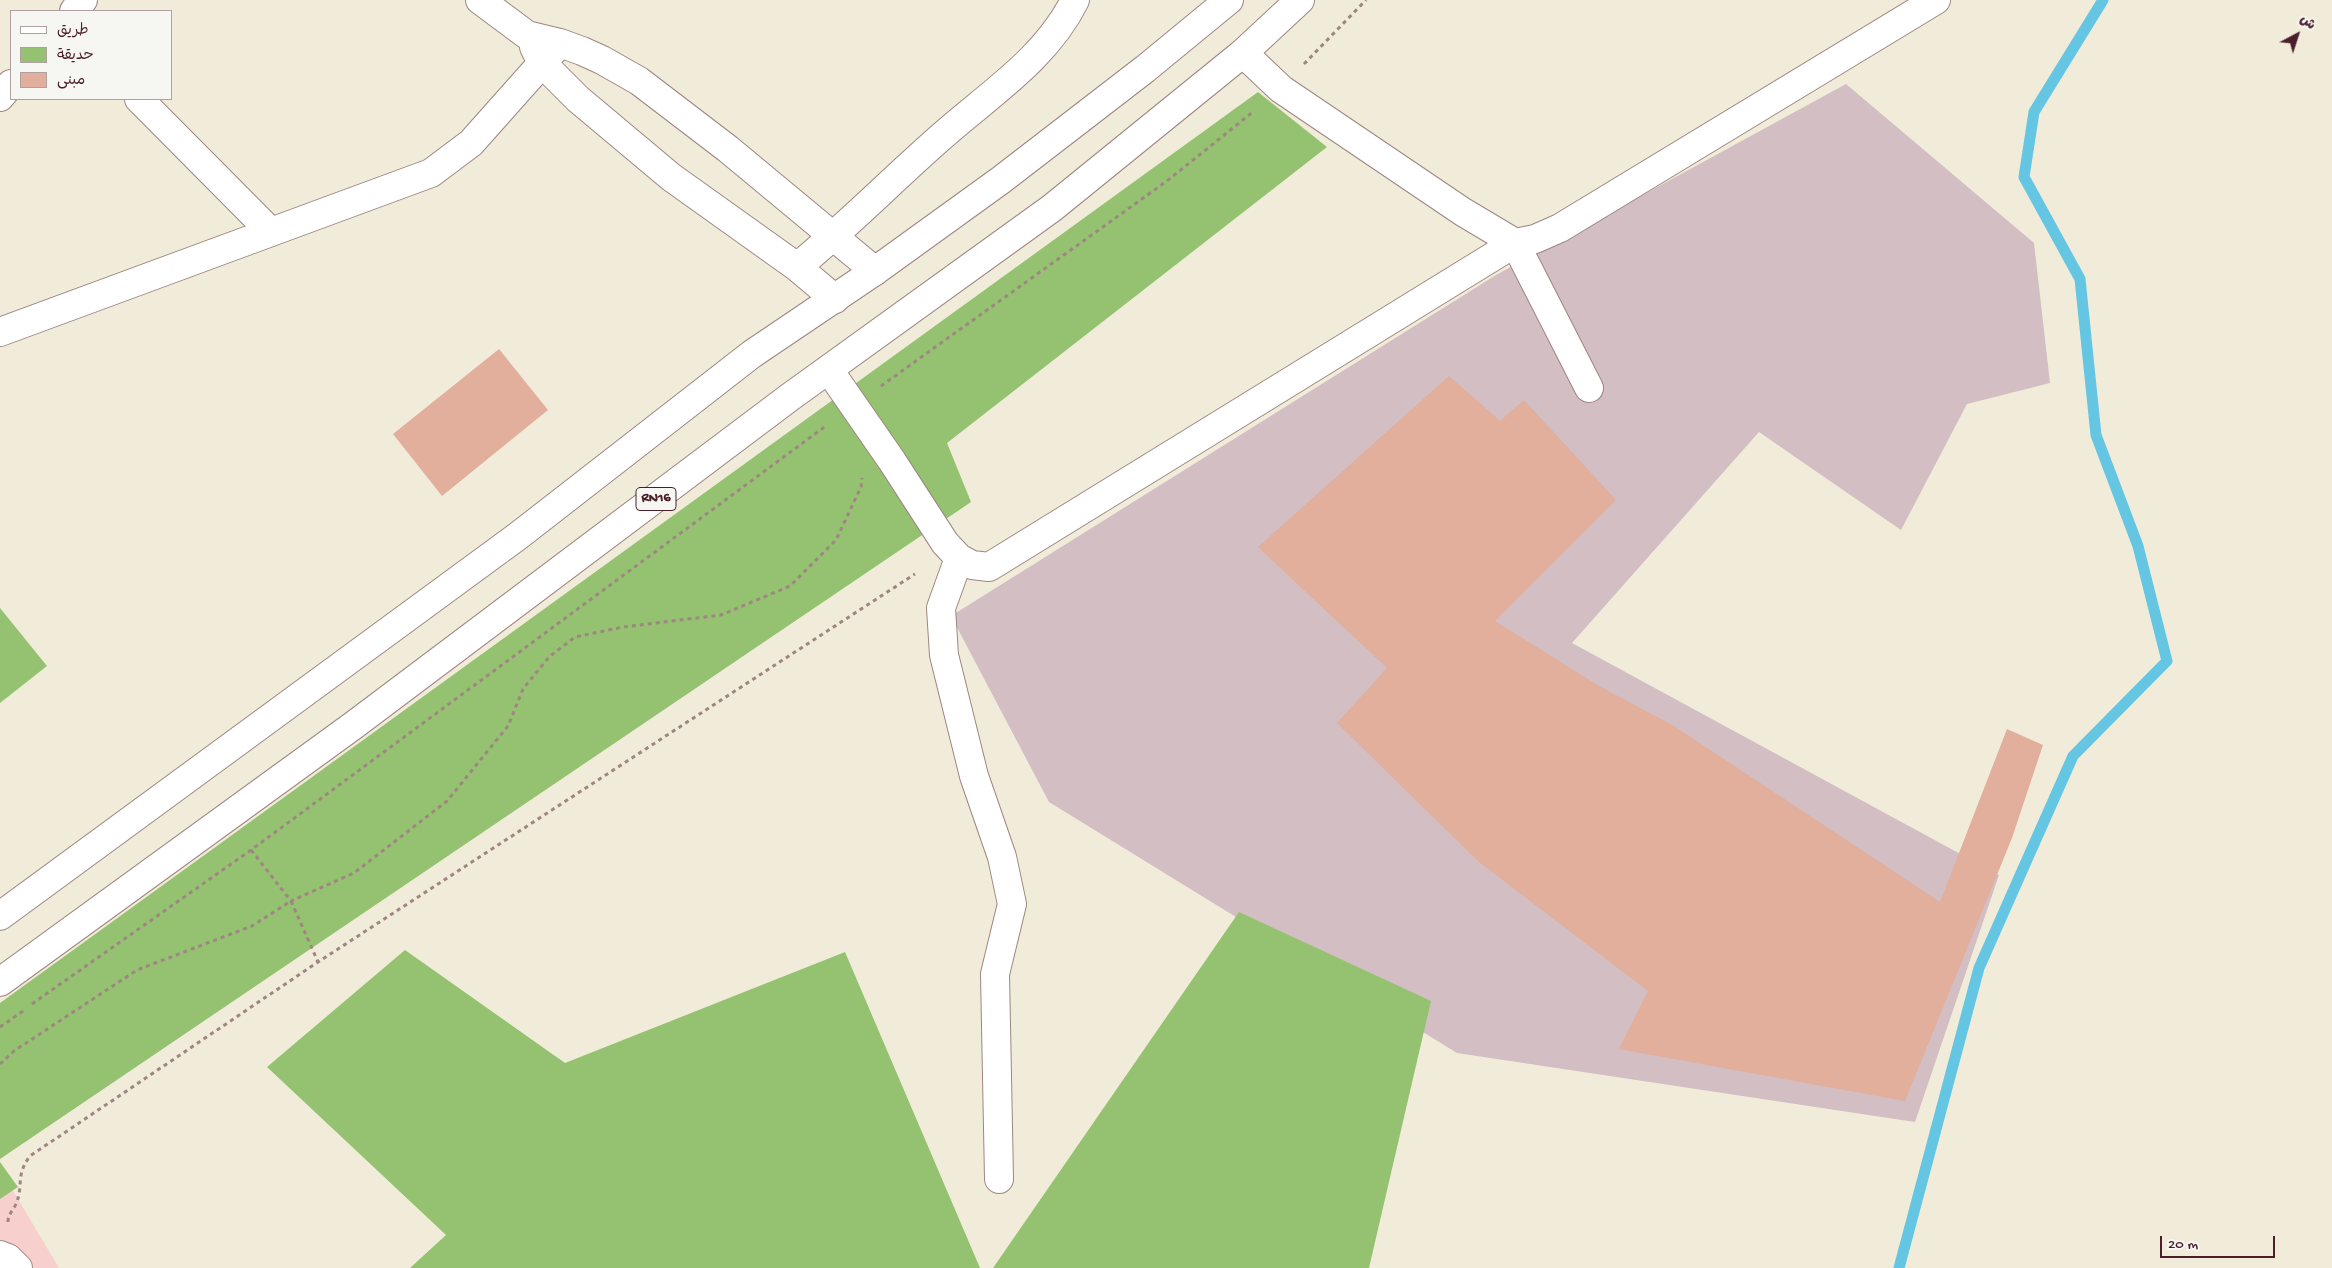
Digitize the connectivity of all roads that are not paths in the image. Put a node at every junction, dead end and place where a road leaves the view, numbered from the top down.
1 (83, 0) edge
2 (480, 0) edge
3 (1075, 0) edge
4 (1230, 0) edge
5 (1300, 0) edge
6 (1936, 0) edge
7 (75, 10) edge
8 (528, 35) junction
9 (560, 43) junction
10 (1243, 53) junction
11 (542, 64) junction
12 (10, 85) edge
13 (0, 97) edge
14 (140, 100) edge
15 (271, 232) junction
16 (834, 237) junction
17 (1515, 243) junction
18 (797, 267) junction
19 (875, 272) junction
20 (835, 299) junction
21 (0, 332) edge
22 (829, 370) junction
23 (1589, 388) dead end
24 (956, 554) junction
25 (0, 916) edge
26 (0, 982) edge
27 (999, 1178) dead end

1 - 7 main road
2 - 8 main road
3 - 16 main road
4 - 19 main road
5 - 10 main road, RN16
6 - 17 main road
8 - 9 main road
8 - 11 main road
9 - 11 main road
9 - 16 main road
10 - 17 main road
10 - 22 main road, RN16
11 - 15 main road
11 - 18 main road
12 - 13 main road
14 - 15 main road
15 - 21 main road
16 - 18 main road
16 - 19 main road
17 - 23 main road
17 - 24 main road
18 - 20 main road
19 - 20 main road
20 - 25 main road
22 - 24 main road
22 - 26 main road, RN16
24 - 27 main road

